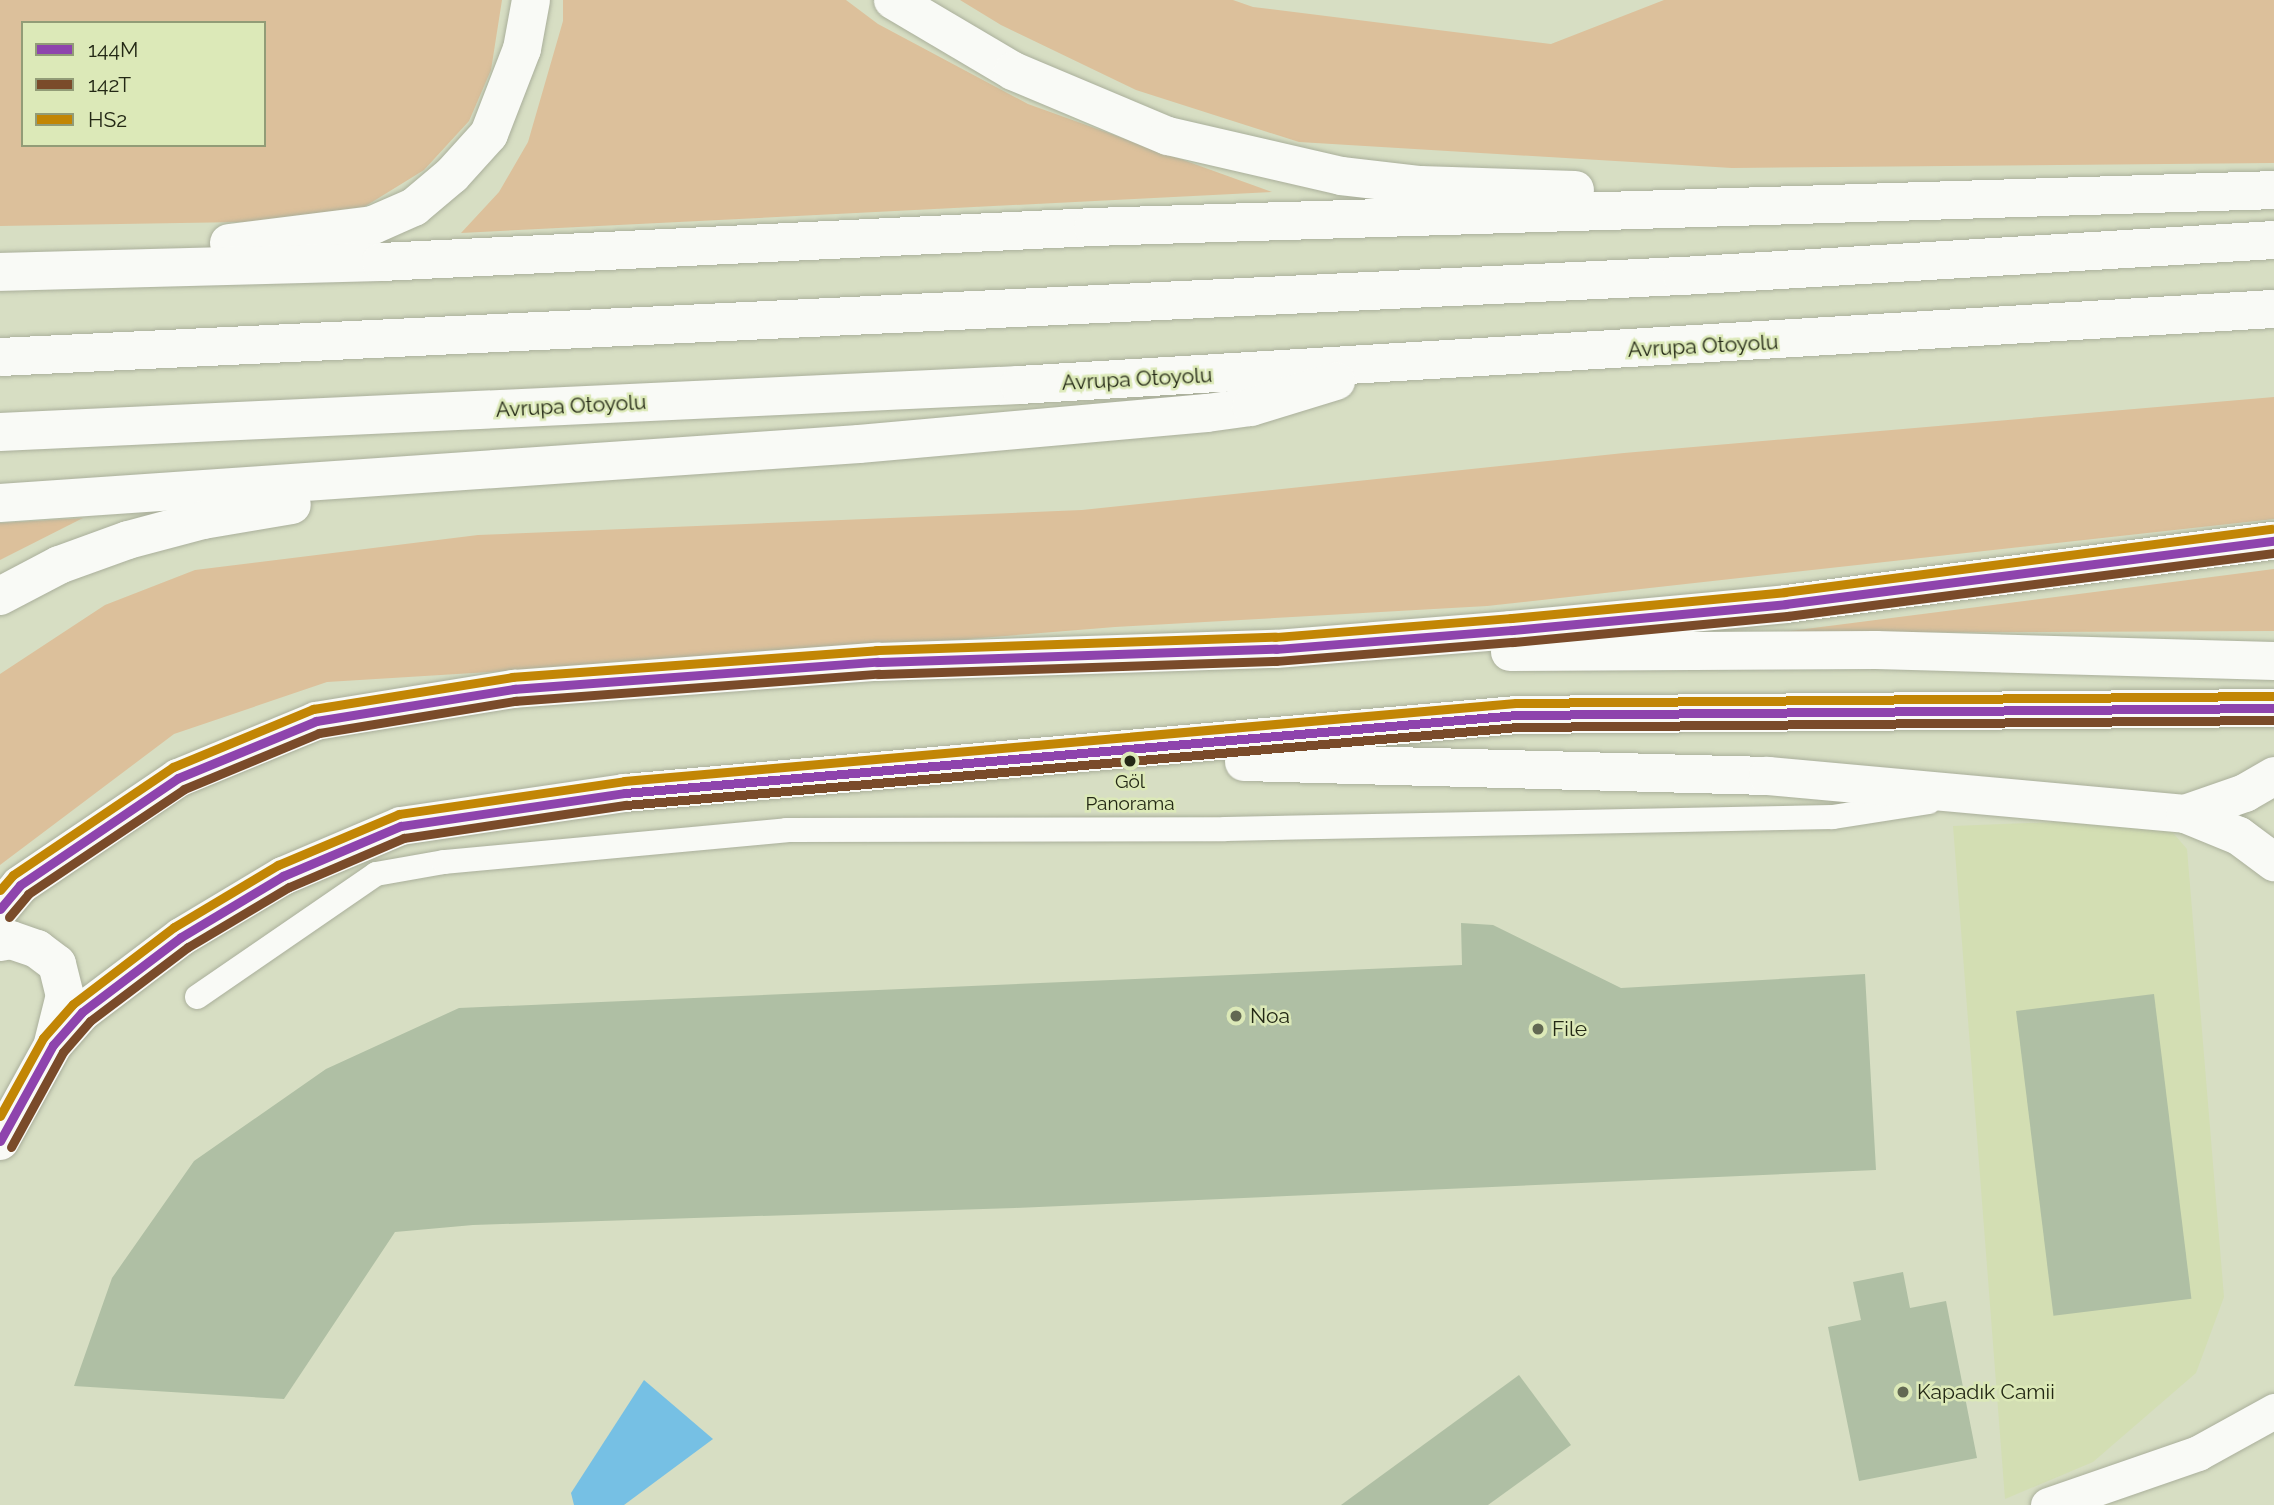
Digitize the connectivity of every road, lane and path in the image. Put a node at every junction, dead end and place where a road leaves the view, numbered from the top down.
1 (531, 0) edge
2 (892, 0) edge
3 (2274, 190) edge
4 (1670, 209) junction
5 (2274, 240) edge
6 (69, 270) junction
7 (0, 272) edge
8 (2274, 309) edge
9 (0, 357) edge
10 (1374, 366) junction
11 (0, 432) edge
12 (640, 457) junction
13 (0, 503) edge
14 (2274, 541) edge
15 (0, 596) edge
16 (1276, 649) junction
17 (2274, 661) edge
18 (2274, 708) edge
19 (1074, 757) junction
20 (2274, 776) edge
21 (1978, 795) junction
22 (2185, 814) junction
23 (2274, 862) edge
24 (0, 909) edge
25 (0, 942) edge
26 (197, 997) dead end
27 (52, 1045) junction
28 (0, 1141) edge
29 (2274, 1411) edge
30 (2048, 1505) edge

1 - 6 main road
2 - 4 main road
3 - 4 main road
4 - 6 main road
5 - 9 main road
6 - 7 main road
8 - 10 main road, Avrupa Otoyolu
10 - 11 main road, Avrupa Otoyolu
10 - 12 main road
12 - 13 main road
12 - 15 main road
14 - 16 main road
16 - 17 main road
16 - 24 main road
18 - 19 main road
19 - 21 main road
19 - 27 main road
20 - 22 main road
21 - 22 main road
21 - 26 street
22 - 23 main road
25 - 27 main road
27 - 28 main road
29 - 30 main road

